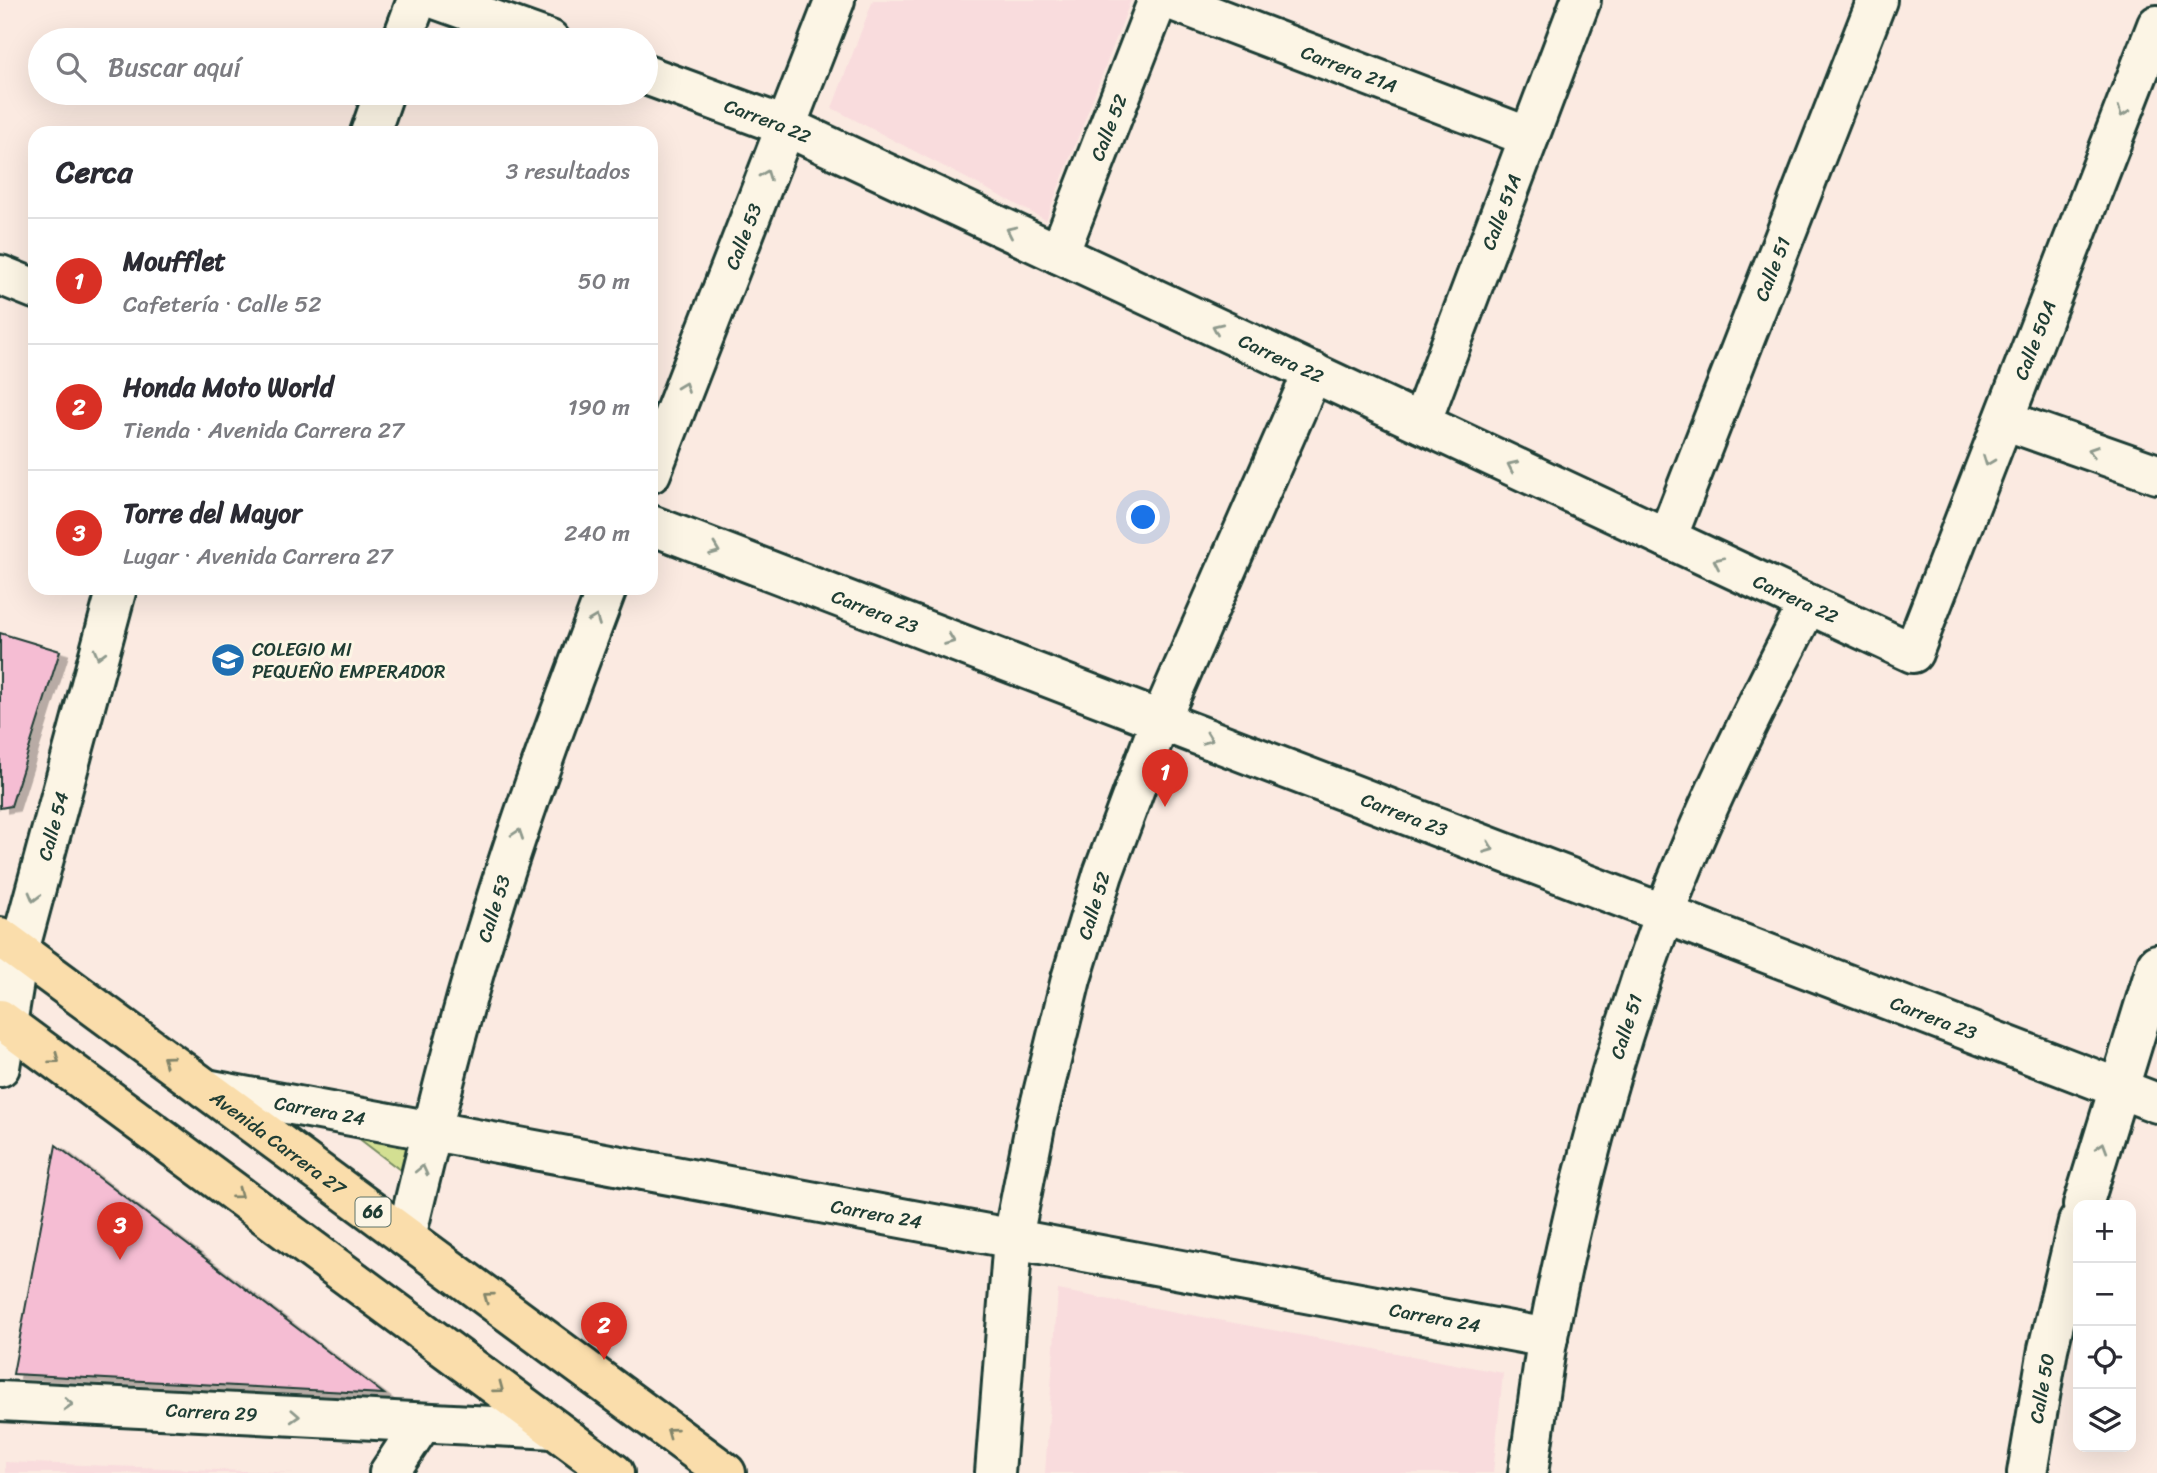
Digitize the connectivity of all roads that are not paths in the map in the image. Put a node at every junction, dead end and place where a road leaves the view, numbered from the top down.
1 (417, 0) edge
2 (438, 0) edge
3 (835, 0) edge
4 (1158, 0) edge
5 (1170, 0) edge
6 (1581, 0) edge
7 (1877, 0) edge
8 (2150, 0) edge
9 (2157, 2) edge
10 (2157, 25) edge
11 (406, 28) edge
12 (516, 28) edge
13 (658, 79) edge
14 (380, 105) edge
15 (372, 126) edge
16 (785, 126) junction
17 (1529, 137) junction
18 (1059, 254) junction
19 (0, 275) edge
20 (28, 286) edge
21 (1313, 372) junction
22 (2004, 420) junction
23 (1422, 423) junction
24 (658, 455) edge
25 (2157, 474) edge
26 (658, 528) edge
27 (1667, 538) junction
28 (115, 595) edge
29 (604, 595) edge
30 (1808, 604) junction
31 (1913, 653) joint
32 (1160, 721) junction
33 (1664, 915) junction
34 (10, 944) edge
35 (2157, 964) edge
36 (2, 1022) edge
37 (0, 1067) edge
38 (2120, 1088) junction
39 (206, 1089) junction
40 (2157, 1103) edge
41 (431, 1131) junction
42 (2085, 1200) edge
43 (406, 1237) junction
44 (2073, 1237) edge
45 (1013, 1238) junction
46 (1548, 1338) junction
47 (0, 1401) edge
48 (422, 1423) junction
49 (554, 1429) junction
50 (388, 1473) edge
51 (420, 1473) edge
52 (614, 1473) edge
53 (726, 1473) edge
54 (995, 1473) edge
55 (1528, 1473) edge
56 (2027, 1473) edge

1 - 11 street
2 - 12 street
3 - 16 street, Calle 53
4 - 18 street, Calle 52
5 - 17 street, Carrera 21A
6 - 17 street, Calle 51A
7 - 27 street, Calle 51
8 - 9 street
10 -> 22 street, Calle 50A
13 - 16 street, Carrera 22
14 - 15 street
18 -> 16 street, Carrera 22
24 -> 16 street, Calle 53
17 - 23 street, Calle 51A
21 -> 18 street, Carrera 22
19 - 20 street
21 - 23 street, Carrera 22
21 - 32 street, Calle 52
25 -> 22 street
22 -> 31 street, Calle 50A
27 -> 23 street, Carrera 22
26 -> 32 street, Carrera 23
30 -> 27 street, Carrera 22
28 -> 34 street, Calle 54
41 -> 29 street, Calle 53
30 - 31 street, Carrera 22
30 - 33 street, Calle 51
32 -> 33 street, Carrera 23
32 - 45 street, Calle 52
33 - 38 street, Carrera 23
33 - 46 street, Calle 51
34 - 36 street, Calle 54
39 -> 34 highway, Avenida Carrera 27 / 66
35 - 38 street
36 - 37 street, Calle 54
36 -> 49 highway
38 - 40 street, Carrera 23
42 -> 38 street
39 - 41 street, Carrera 24
39 - 43 highway, Avenida Carrera 27 / 66
43 -> 41 street, Calle 53
41 - 45 street, Carrera 24
53 -> 43 highway, Avenida Carrera 27 / 66
44 - 56 street, Calle 50
45 - 46 street, Carrera 24
45 - 54 street, Calle 52
46 - 55 street, Calle 51
47 -> 48 street, Carrera 29
48 - 49 street, Carrera 29
48 - 50 street
48 - 51 street
49 - 52 highway

